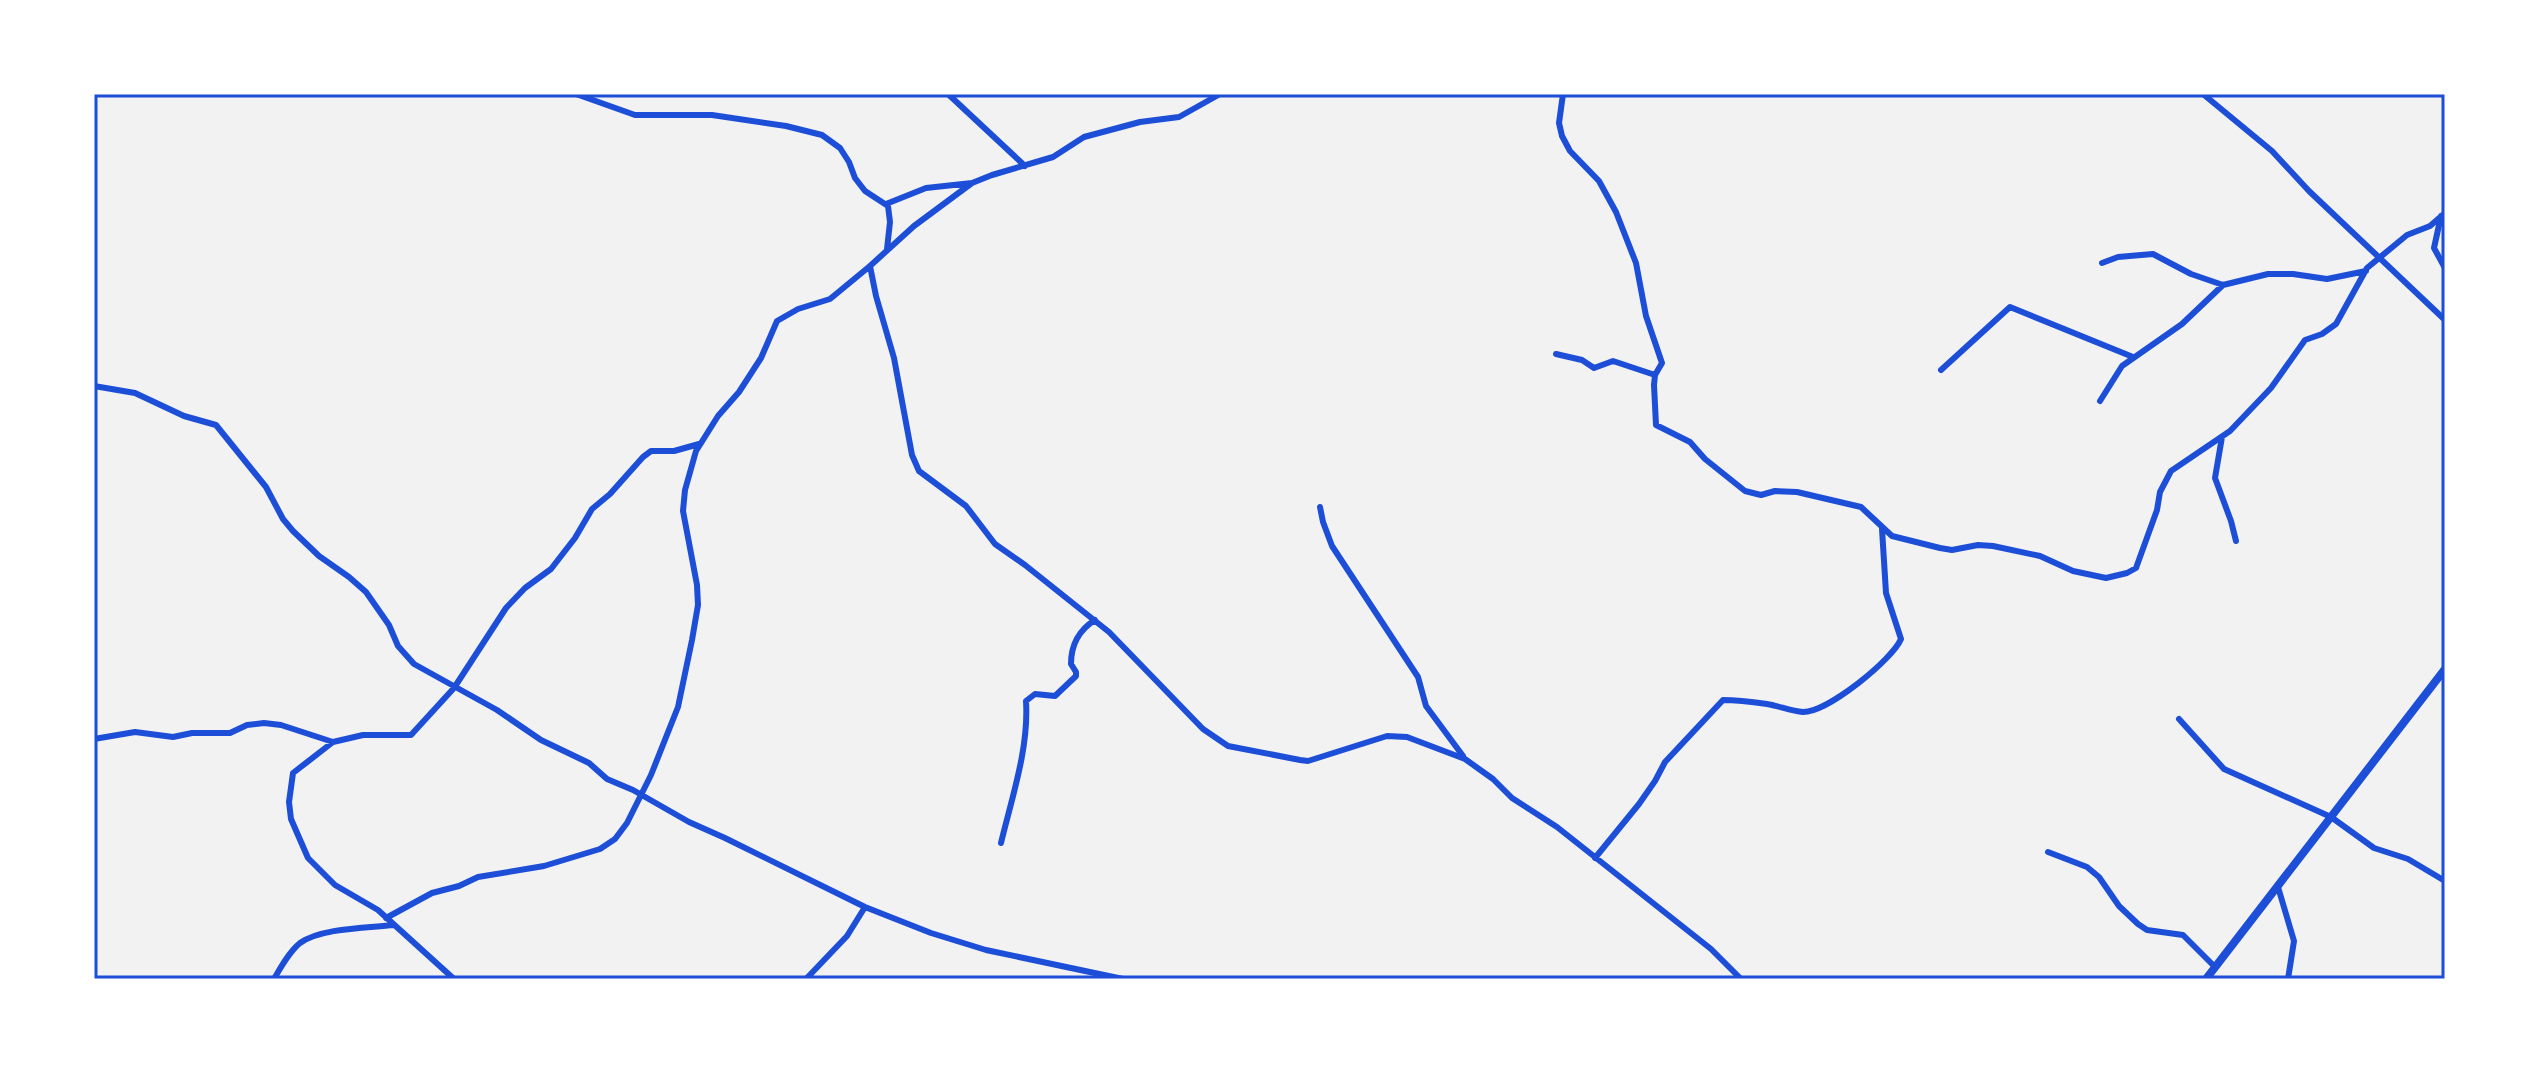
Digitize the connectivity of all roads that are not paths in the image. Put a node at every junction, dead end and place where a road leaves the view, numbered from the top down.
1 (576, 94) edge
2 (948, 94) edge
3 (1220, 94) edge
4 (1563, 94) edge
5 (2203, 94) edge
6 (1025, 166) junction
7 (972, 183) junction
8 (886, 204) junction
9 (2443, 215) edge
10 (887, 249) junction
11 (2380, 258) junction
12 (2102, 263) dead end
13 (870, 266) junction
14 (2445, 268) edge
15 (2366, 271) junction
16 (2223, 285) junction
17 (2445, 320) edge
18 (1556, 354) dead end
19 (2133, 357) junction
20 (1941, 370) dead end
21 (1655, 375) junction
22 (94, 386) edge
23 (2100, 401) dead end
24 (2222, 437) junction
25 (699, 444) junction
26 (1320, 507) dead end
27 (1882, 529) junction
28 (2236, 541) dead end
29 (1095, 620) junction
30 (2445, 669) edge
31 (454, 688) junction
32 (2179, 719) dead end
33 (94, 739) edge
34 (333, 742) junction
35 (1465, 759) junction
36 (642, 794) junction
37 (2331, 817) junction
38 (1001, 843) dead end
39 (2048, 852) dead end
40 (1595, 858) junction
41 (2445, 881) edge
42 (2278, 887) junction
43 (865, 907) junction
44 (386, 918) junction
45 (393, 925) junction
46 (2215, 967) junction
47 (274, 979) edge
48 (454, 979) edge
49 (806, 979) edge
50 (1123, 979) edge
51 (1741, 979) edge
52 (2206, 979) edge
53 (2288, 979) edge

1 - 8 street
2 - 6 street
3 - 6 street
4 - 21 street
5 - 11 street
6 - 7 street
7 - 8 street
7 - 10 street
8 - 10 street
9 - 11 street
9 - 14 street
10 - 13 street
11 - 15 street
11 - 17 street
12 - 16 street
13 - 25 street
13 - 29 street
15 - 16 street
15 - 24 street
16 - 19 street
18 - 21 street
19 - 20 street
19 - 23 street
21 - 27 street
22 - 31 street
24 - 27 street
24 - 28 street
25 - 31 street
25 - 36 street
26 - 35 street
27 - 40 street
29 - 35 street
29 - 38 street
30 - 37 street
31 - 34 street
31 - 36 street
32 - 37 street
33 - 34 street
34 - 44 street
35 - 40 street
36 - 43 street
36 - 44 street
37 - 41 street
37 - 42 street
39 - 46 street
40 - 51 street
42 - 46 street
42 - 53 street
43 - 49 street
43 - 50 street
44 - 45 street
45 - 47 street
45 - 48 street
46 - 52 street

